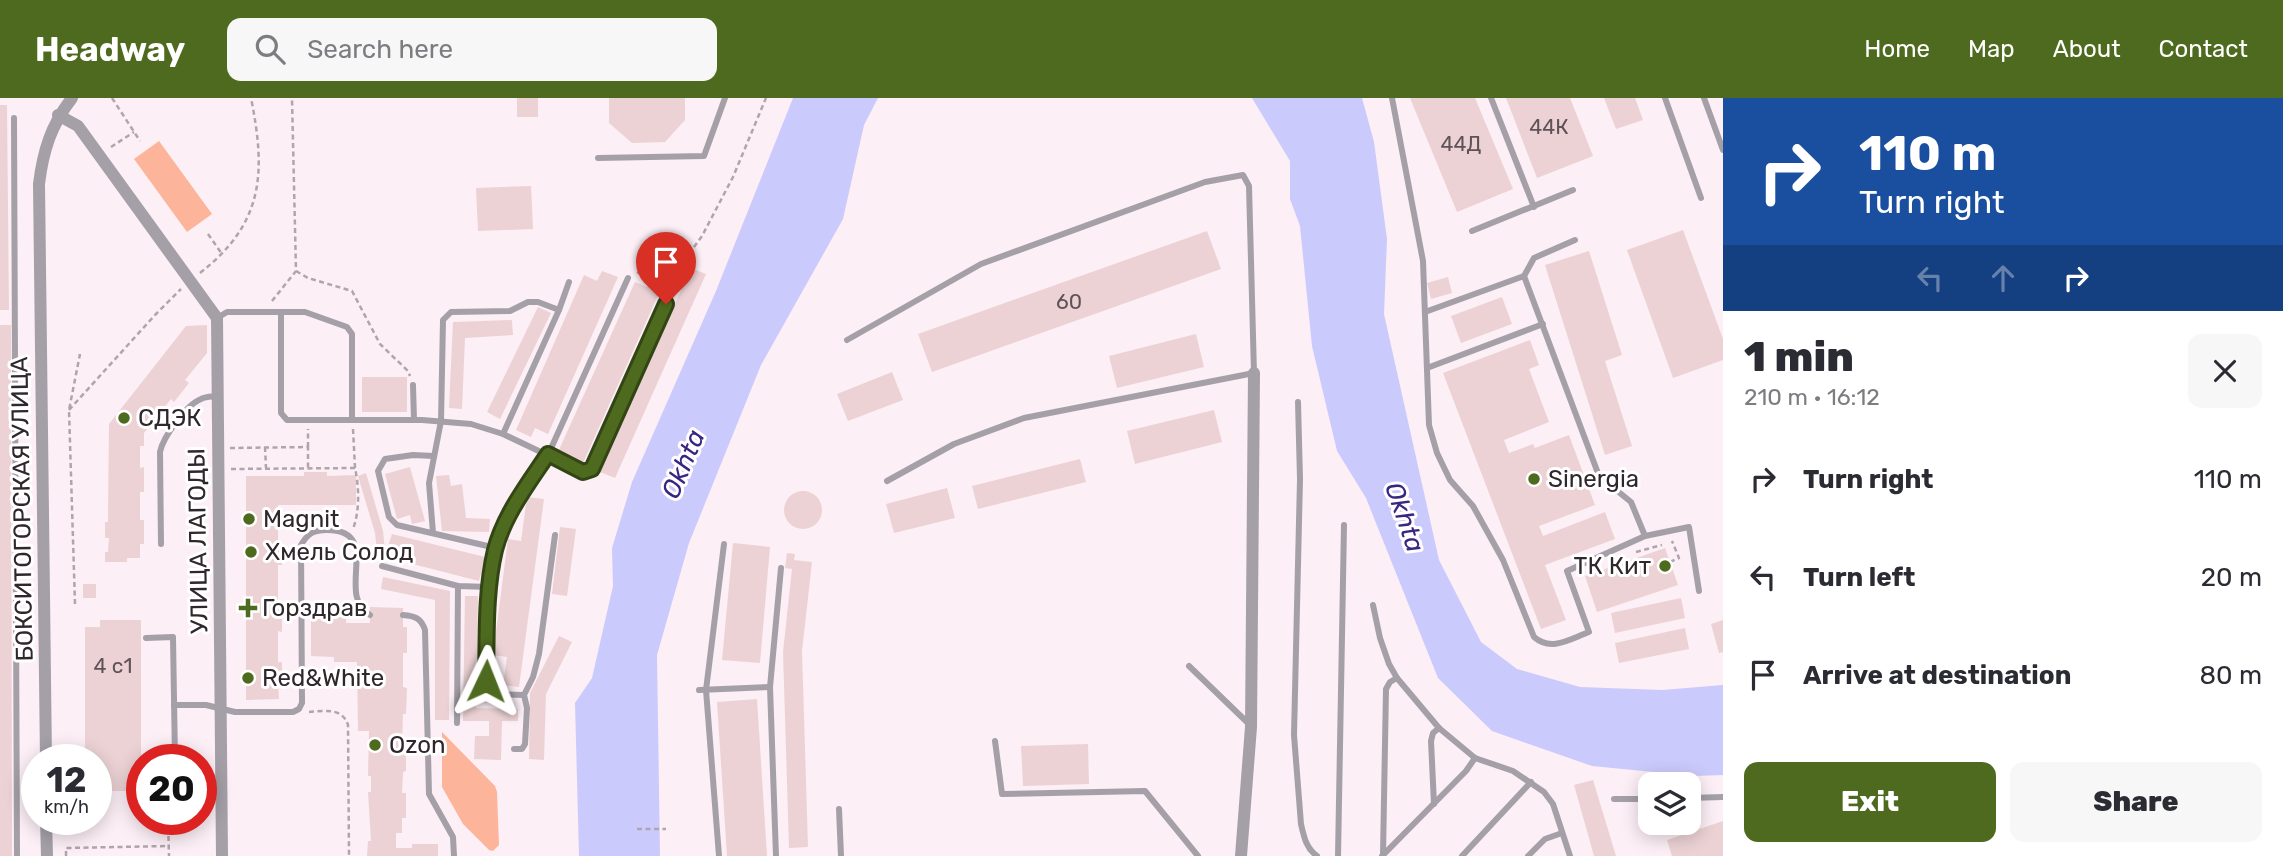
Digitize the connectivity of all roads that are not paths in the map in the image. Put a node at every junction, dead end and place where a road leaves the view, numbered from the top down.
1 (72, 98) edge
2 (725, 98) edge
3 (1392, 98) edge
4 (1491, 98) edge
5 (1665, 98) edge
6 (1704, 98) edge
7 (58, 115) junction
8 (13, 118) dead end
9 (1723, 150) edge
10 (598, 158) dead end
11 (1573, 190) dead end
12 (1701, 198) dead end
13 (1534, 206) junction
14 (1472, 231) dead end
15 (1575, 240) dead end
16 (1524, 276) junction
17 (628, 278) road end
18 (676, 281) road end
19 (569, 282) dead end
20 (559, 310) junction
21 (281, 312) junction
22 (1425, 313) junction
23 (217, 318) junction
24 (1543, 324) junction
25 (847, 340) dead end
26 (1427, 368) junction
27 (1254, 373) junction
28 (413, 385) road end
29 (218, 397) junction
30 (1298, 402) dead end
31 (352, 420) junction
32 (414, 420) junction
33 (441, 421) junction
34 (503, 434) junction
35 (548, 454) junction
36 (434, 456) junction
37 (887, 481) dead end
38 (1344, 525) dead end
39 (433, 533) junction
40 (555, 535) dead end
41 (1645, 536) junction
42 (161, 544) dead end
43 (724, 544) dead end
44 (496, 548) junction
45 (382, 566) dead end
46 (781, 568) dead end
47 (458, 586) junction
48 (489, 587) junction
49 (1699, 591) dead end
50 (1373, 605) dead end
51 (370, 615) dead end
52 (403, 615) dead end
53 (146, 638) dead end
54 (1189, 666) dead end
55 (1397, 678) junction
56 (769, 687) junction
57 (702, 690) junction
58 (524, 695) junction
59 (174, 705) junction
60 (221, 708) junction
61 (457, 723) dead end
62 (1251, 727) junction
63 (1438, 728) junction
64 (995, 741) dead end
65 (46, 744) edge
66 (175, 744) edge
67 (514, 749) dead end
68 (1475, 758) junction
69 (1531, 782) junction
70 (1723, 797) edge
71 (1701, 798) edge
72 (1615, 799) dead end
73 (1638, 799) edge
74 (1434, 804) junction
75 (839, 808) dead end
76 (1562, 833) junction
77 (46, 835) edge
78 (18, 856) edge
79 (47, 856) edge
80 (222, 856) edge
81 (454, 856) edge
82 (719, 856) edge
83 (776, 856) edge
84 (841, 856) edge
85 (1198, 856) edge
86 (1241, 856) edge
87 (1317, 856) edge
88 (1338, 856) edge
89 (1382, 856) edge
90 (1462, 856) edge
91 (1528, 856) edge
92 (1570, 856) edge

1 - 7 street, БОКСИТОГОРСКАЯ УЛИЦА
2 - 10 lane
3 - 22 lane
4 - 13 lane
5 - 12 lane
6 - 9 lane
7 - 23 street
7 - 65 street, БОКСИТОГОРСКАЯ УЛИЦА
8 - 78 lane
11 - 13 lane
13 - 14 lane
15 - 16 lane
16 - 22 lane
16 - 24 lane
17 - 35 lane
18 - 35 lane
19 - 20 lane
20 - 33 lane
20 - 34 lane
21 - 23 lane
21 - 31 lane
21 - 31 lane
22 - 26 lane
23 - 29 street, УЛИЦА ЛАГОДЫ
24 - 26 lane
24 - 41 lane
25 - 27 lane
26 - 41 lane
27 - 37 lane
27 - 62 street
28 - 32 lane
29 - 42 lane
29 - 60 street, УЛИЦА ЛАГОДЫ
30 - 87 lane
31 - 32 lane
32 - 33 lane
33 - 34 lane
33 - 36 lane
34 - 35 lane
35 - 44 lane
36 - 39 lane
36 - 39 lane
38 - 88 lane
39 - 44 lane
40 - 58 lane
41 - 49 lane
43 - 57 lane
44 - 48 lane
45 - 47 lane
46 - 56 lane
47 - 48 lane
47 - 61 lane
48 - 58 lane
50 - 55 lane
51 - 60 lane
52 - 81 lane
53 - 59 lane
54 - 62 lane
55 - 63 lane
55 - 89 lane
56 - 57 lane
56 - 83 lane
57 - 82 lane
58 - 67 lane
59 - 60 lane
59 - 66 lane
60 - 80 street, УЛИЦА ЛАГОДЫ
62 - 86 street
63 - 68 lane
63 - 74 lane
64 - 85 lane
68 - 69 lane
68 - 74 lane
69 - 76 lane
69 - 90 lane
70 - 71 lane
72 - 73 lane
74 - 89 lane
75 - 84 lane
76 - 91 lane
76 - 92 lane
77 - 79 street

